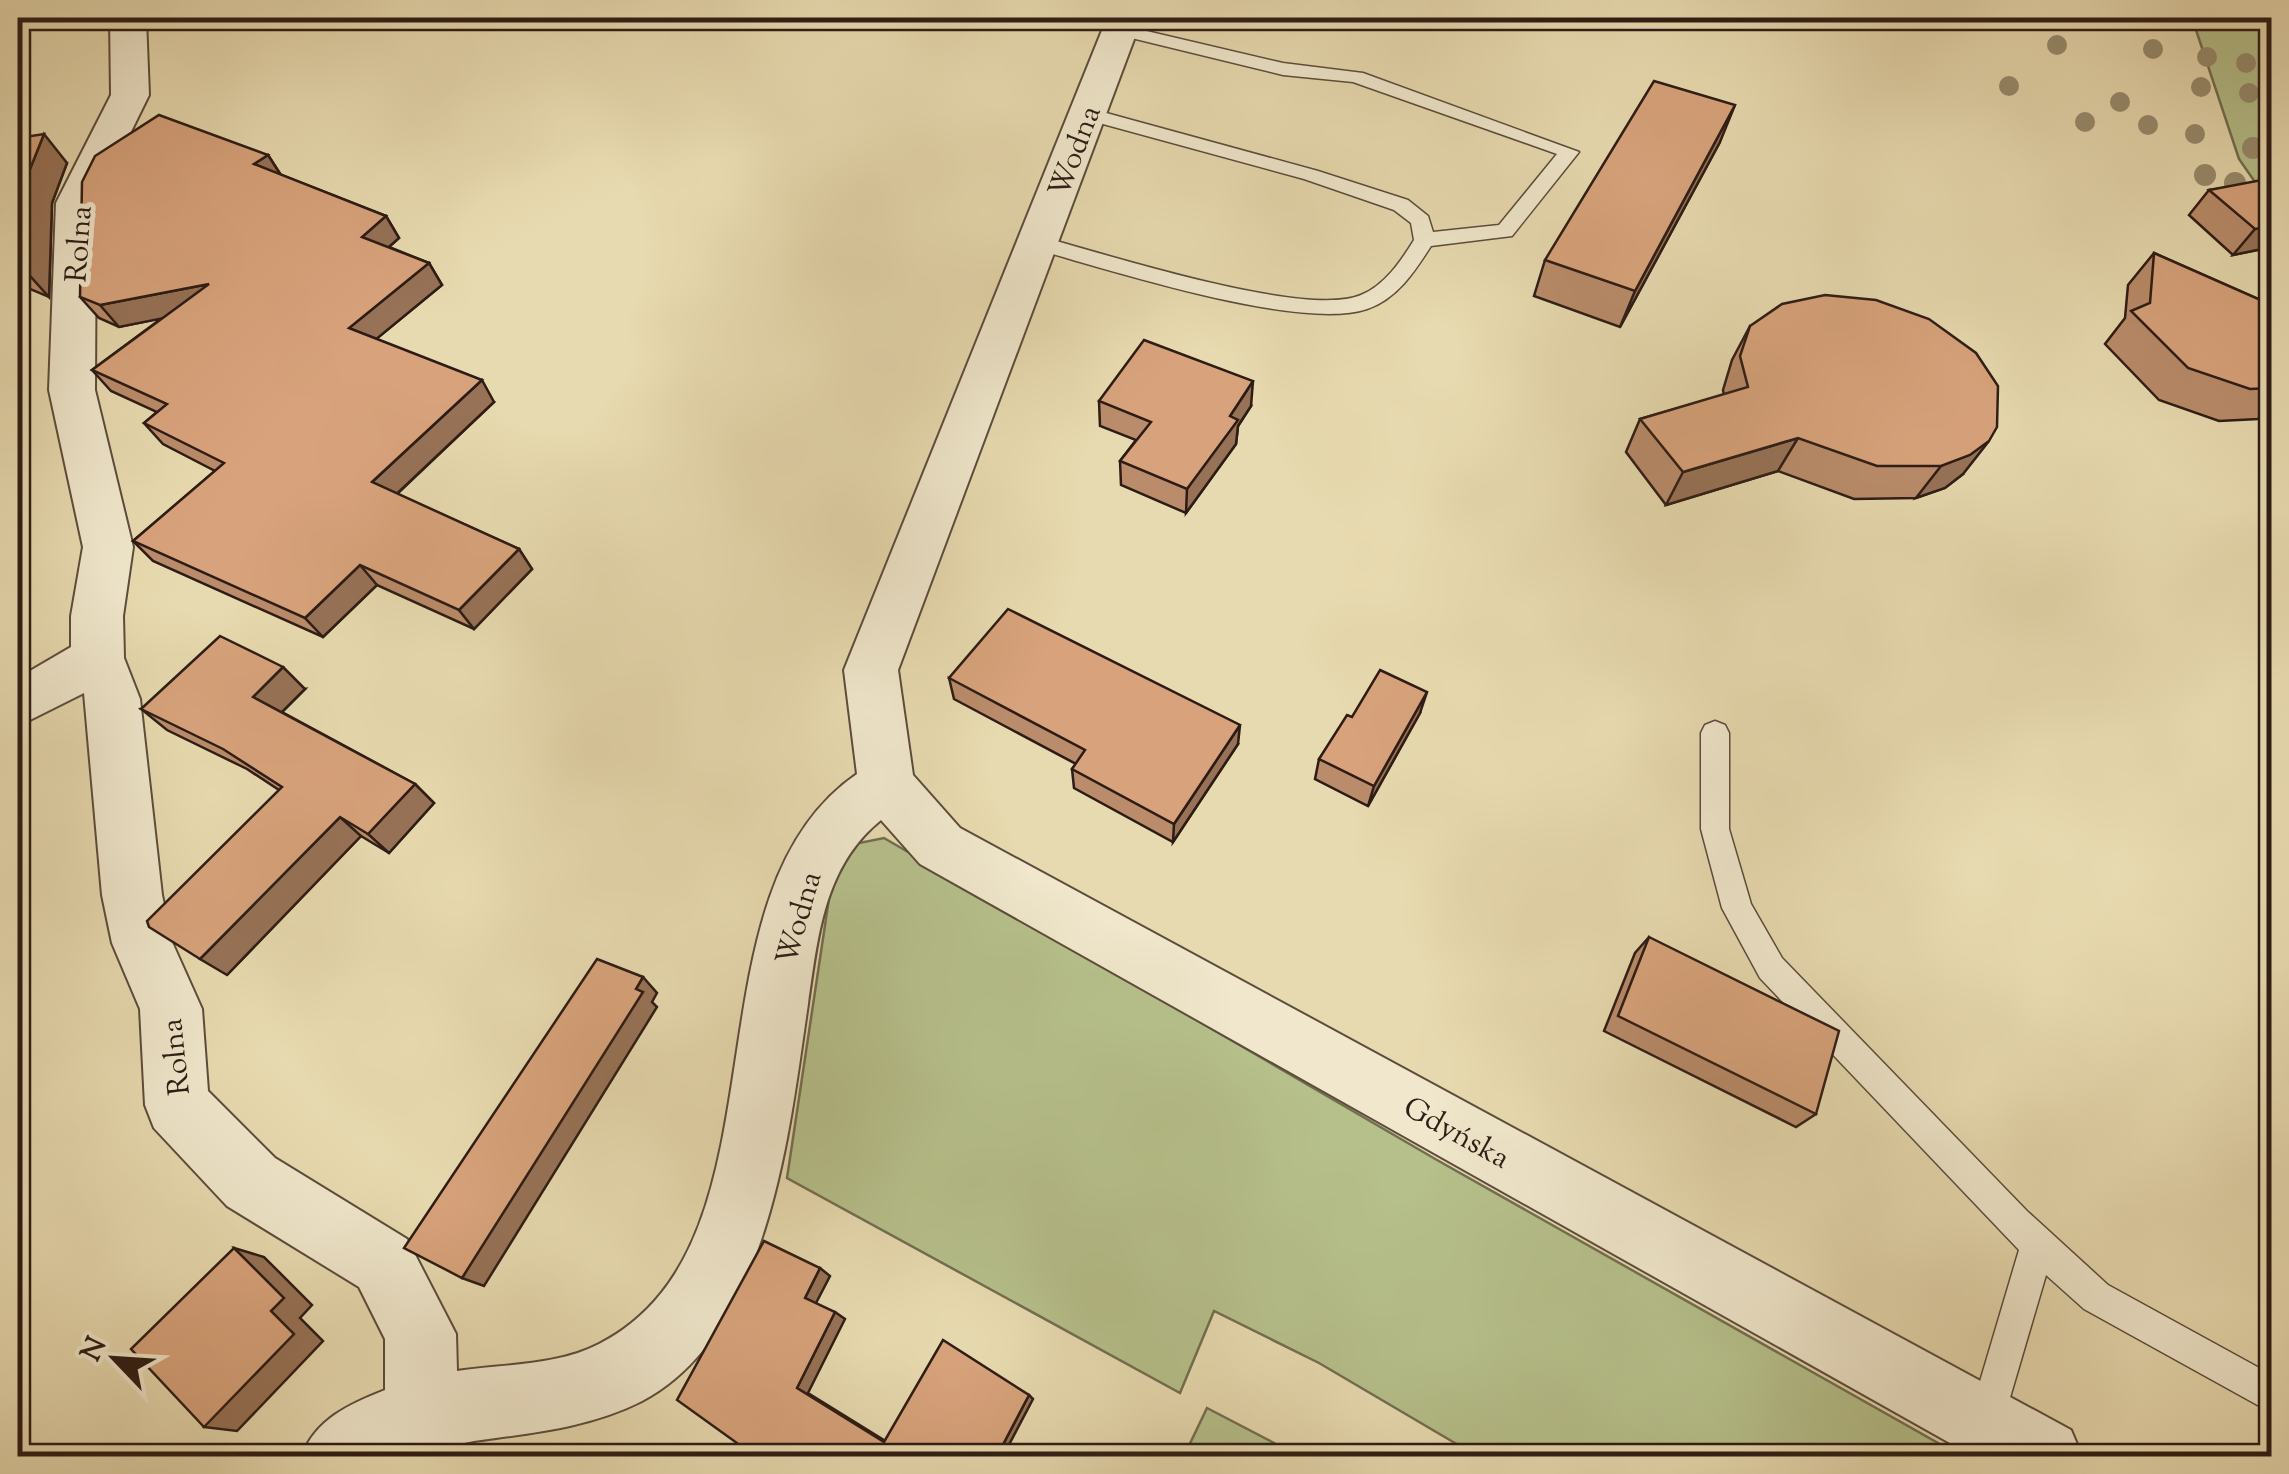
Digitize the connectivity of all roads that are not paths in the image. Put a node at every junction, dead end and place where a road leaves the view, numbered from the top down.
1 (128, 18) edge
2 (1123, 24) edge
3 (1088, 114) junction
4 (1424, 240) junction
5 (1038, 243) junction
6 (98, 658) junction
7 (18, 704) edge
8 (1716, 733) dead end
9 (886, 785) junction
10 (2038, 1244) junction
11 (2272, 1395) edge
12 (422, 1416) junction
13 (1986, 1424) junction
14 (340, 1456) edge
15 (2045, 1456) edge

1 - 6 street, Rolna
2 - 3 street, Wodna
2 - 4 lane
3 - 4 lane
3 - 5 street, Wodna
4 - 5 lane
5 - 9 street, Wodna
6 - 7 street
6 - 12 street, Rolna
8 - 10 lane
9 - 12 street, Wodna
9 - 13 street, Gdyńska
10 - 11 lane
10 - 13 lane
12 - 14 street, Wodna
13 - 15 street, Gdyńska

